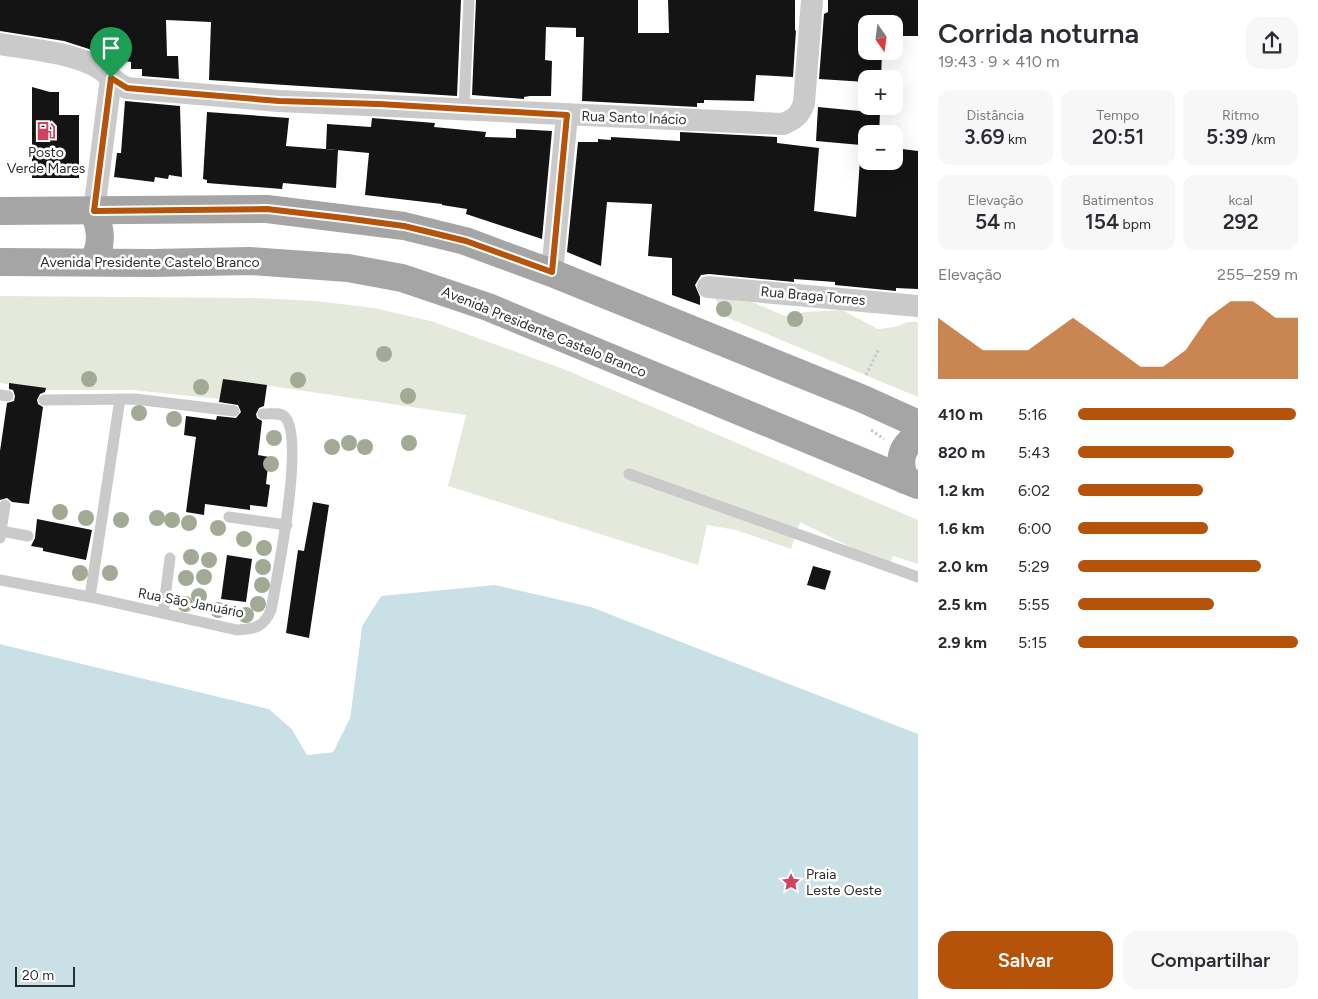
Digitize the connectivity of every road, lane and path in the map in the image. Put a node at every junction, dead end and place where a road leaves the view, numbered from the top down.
1 (469, 0) edge
2 (812, 0) edge
3 (0, 44) edge
4 (111, 78) junction
5 (464, 108) junction
6 (567, 115) junction
7 (0, 211) edge
8 (94, 211) junction
9 (0, 262) edge
10 (93, 262) junction
11 (552, 272) junction
12 (708, 287) dead end
13 (918, 306) edge
14 (879, 349) dead end
15 (864, 378) dead end
16 (120, 399) junction
17 (44, 400) dead end
18 (234, 410) dead end
19 (263, 414) dead end
20 (918, 424) edge
21 (918, 436) edge
22 (629, 474) dead end
23 (912, 483) edge
24 (5, 506) dead end
25 (229, 517) dead end
26 (287, 525) junction
27 (0, 534) edge
28 (28, 536) dead end
29 (170, 558) dead end
30 (918, 576) edge
31 (0, 580) edge
32 (90, 597) junction
33 (163, 613) junction

1 - 5 lane
2 - 6 street, Rua Santo Inácio
3 - 4 street, Rua Santo Inácio
4 - 5 street, Rua Santo Inácio
4 - 8 street
5 - 6 street, Rua Santo Inácio
6 - 11 street
7 - 8 main road
8 - 10 main road
8 - 11 main road
9 - 10 main road, Avenida Presidente Castelo Branco
10 - 23 main road, Avenida Presidente Castelo Branco
11 - 20 main road
12 - 13 street, Rua Braga Torres
14 - 15 path
16 - 17 lane
16 - 18 lane
16 - 32 lane
19 - 26 lane, Rua São Januário
21 - 23 main road
22 - 30 lane
24 - 27 lane
25 - 26 lane
26 - 33 lane, Rua São Januário
27 - 28 lane
29 - 33 lane
31 - 32 lane, Rua São Januário
32 - 33 lane, Rua São Januário

